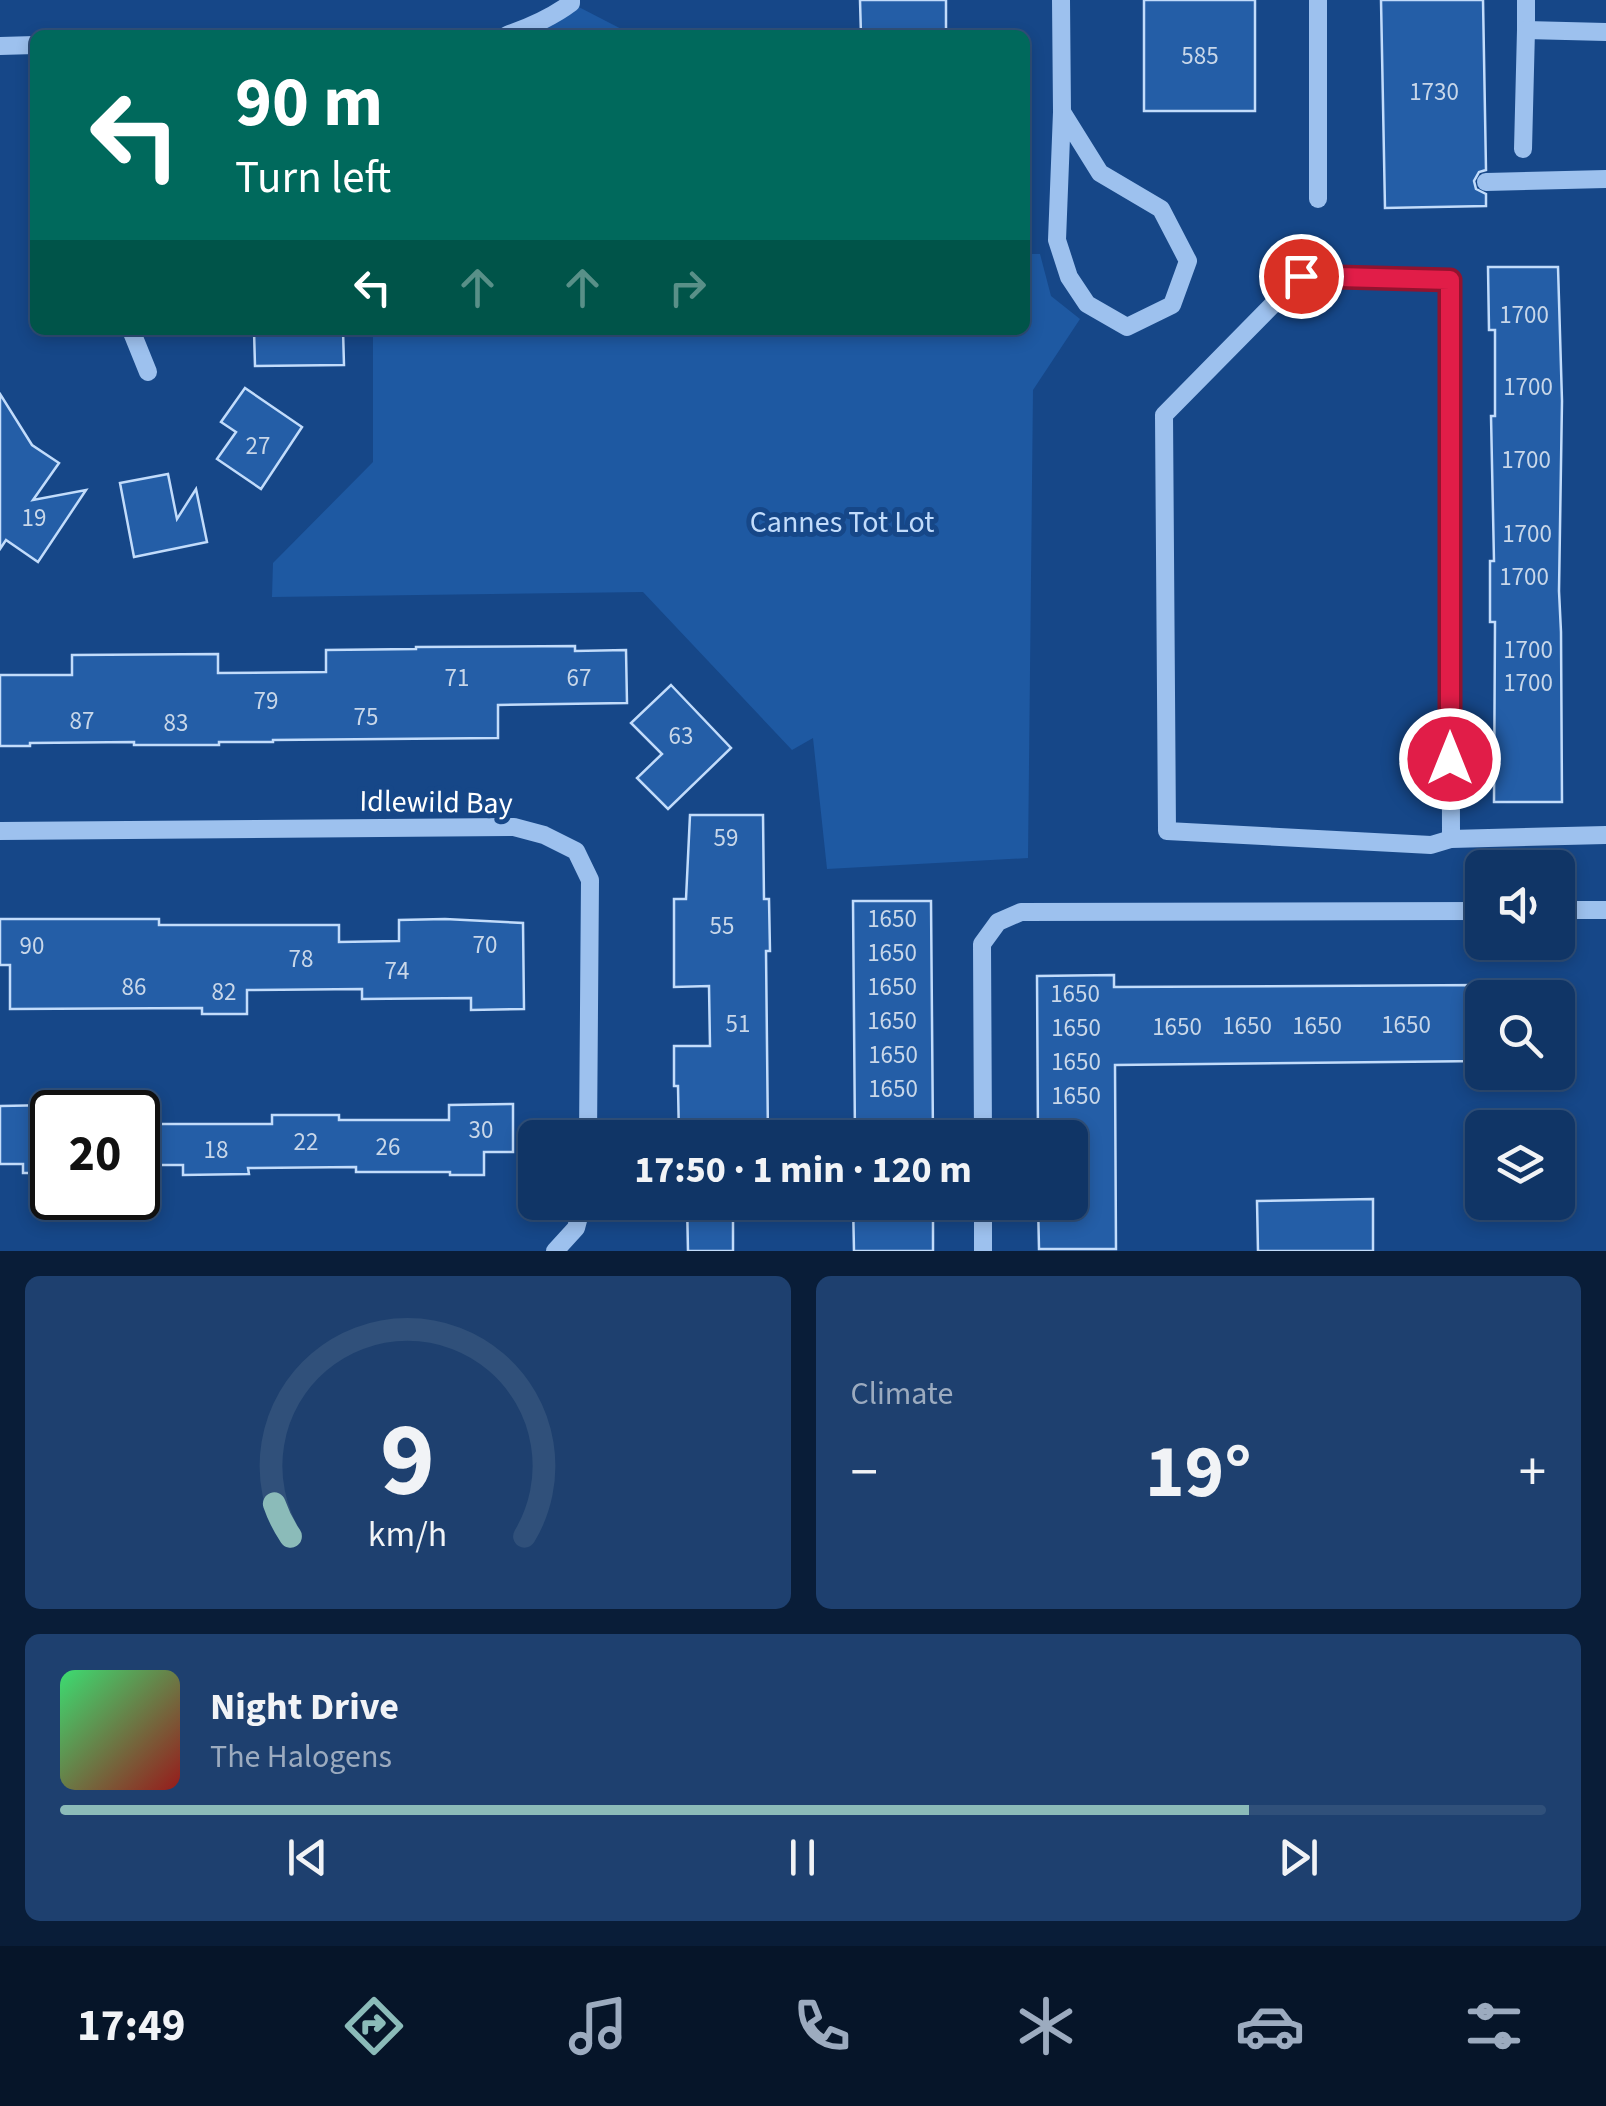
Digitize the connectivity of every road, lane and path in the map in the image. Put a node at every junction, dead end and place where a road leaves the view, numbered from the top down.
1 (572, 0) edge
2 (1061, 0) edge
3 (1318, 0) edge
4 (1526, 0) edge
5 (521, 30) edge
6 (1526, 30) junction
7 (1606, 32) edge
8 (30, 45) edge
9 (0, 46) edge
10 (1062, 112) junction
11 (1524, 149) dead end
12 (1606, 180) edge
13 (1486, 182) dead end
14 (1318, 199) dead end
15 (132, 335) edge
16 (148, 372) dead end
17 (0, 830) edge
18 (1606, 835) edge
19 (1451, 839) junction
20 (1575, 910) edge
21 (1606, 910) edge
22 (1465, 911) edge
23 (588, 1120) edge
24 (983, 1120) edge
25 (578, 1220) edge
26 (983, 1220) edge
27 (556, 1251) edge
28 (983, 1251) edge

1 - 5 street
2 - 10 street
3 - 14 street
4 - 6 street
6 - 7 street
6 - 11 street
8 - 9 street
10 - 10 street
12 - 13 street
15 - 16 street
17 - 23 street, Idlewild Bay
18 - 19 street
19 - 19 street
20 - 21 street
22 - 24 street
25 - 27 street
26 - 28 street

